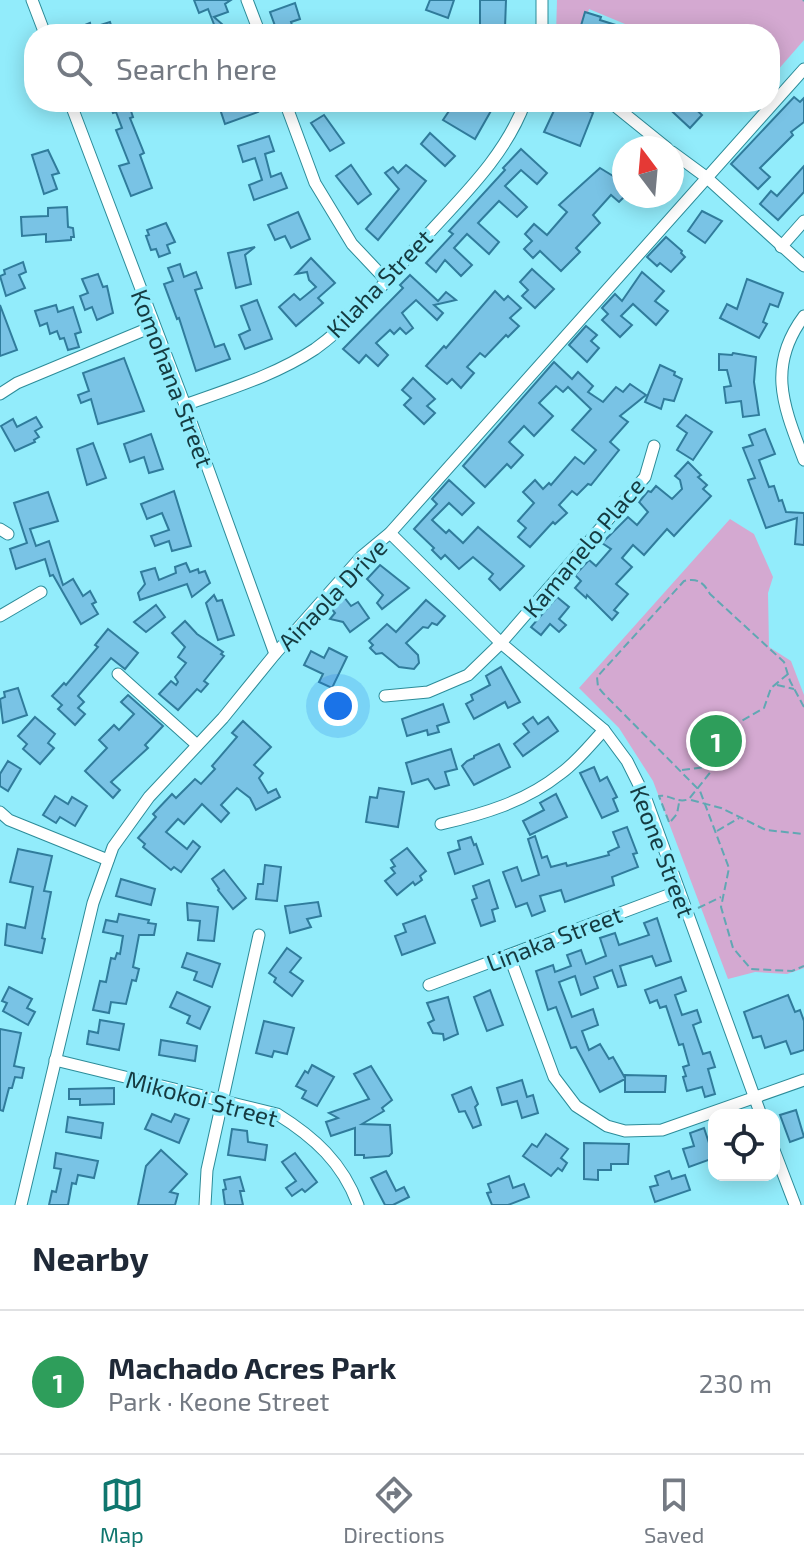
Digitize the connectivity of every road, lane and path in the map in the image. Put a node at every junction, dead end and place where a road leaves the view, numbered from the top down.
1 (32, 0) edge
2 (247, 0) edge
3 (542, 0) edge
4 (41, 24) edge
5 (256, 24) edge
6 (542, 24) edge
7 (804, 69) edge
8 (780, 95) edge
9 (74, 112) edge
10 (289, 112) edge
11 (521, 112) edge
12 (622, 112) edge
13 (765, 112) edge
14 (652, 136) edge
15 (684, 161) edge
16 (706, 177) junction
17 (804, 221) edge
18 (781, 247) junction
19 (804, 266) edge
20 (386, 280) junction
21 (804, 316) edge
22 (154, 326) junction
23 (0, 394) edge
24 (185, 405) junction
25 (654, 446) dead end
26 (804, 460) edge
27 (390, 533) junction
28 (41, 592) dead end
29 (0, 616) edge
30 (501, 643) junction
31 (275, 654) junction
32 (118, 674) dead end
33 (788, 674) junction
34 (776, 685) junction
35 (794, 689) junction
36 (385, 696) dead end
37 (804, 707) edge
38 (604, 730) junction
39 (197, 745) junction
40 (716, 766) junction
41 (679, 771) junction
42 (697, 787) junction
43 (689, 799) junction
44 (679, 801) junction
45 (705, 803) junction
46 (0, 812) edge
47 (740, 817) junction
48 (441, 824) dead end
49 (715, 832) junction
50 (804, 834) edge
51 (108, 860) junction
52 (679, 891) junction
53 (722, 896) junction
54 (712, 903) junction
55 (701, 907) dead end
56 (721, 907) junction
57 (259, 935) dead end
58 (509, 955) junction
59 (804, 966) edge
60 (429, 985) dead end
61 (55, 1060) junction
62 (804, 1080) edge
63 (754, 1098) junction
64 (223, 1100) junction
65 (759, 1109) edge
66 (780, 1166) edge
67 (21, 1205) edge
68 (205, 1205) edge
69 (358, 1205) edge
70 (795, 1205) edge

1 - 4 street
2 - 5 street
3 - 6 street
7 - 8 street, Ainaola Drive
9 - 22 street, Komohana Street
10 - 20 street
11 - 20 street, Kilaha Street
12 - 14 street
13 - 16 street, Ainaola Drive
15 - 16 street
16 - 18 street
16 - 27 street, Ainaola Drive
17 - 18 street
18 - 19 street
20 - 24 street, Kilaha Street
21 - 26 street
22 - 23 street
22 - 24 street, Komohana Street
24 - 31 street, Komohana Street
25 - 30 street, Kamanelo Place
27 - 30 street, Keone Street
27 - 31 street, Ainaola Drive
28 - 29 street
30 - 36 street, Kamanelo Place
30 - 38 street, Keone Street
31 - 39 street, Ainaola Drive
32 - 39 street
33 - 34 path
33 - 35 path
33 - 41 path
34 - 35 path
34 - 40 path
35 - 37 path
38 - 48 street
38 - 52 street, Keone Street
39 - 51 street, Ainaola Drive
40 - 41 path
40 - 42 path
41 - 42 path
42 - 43 path
42 - 45 path
43 - 44 path
43 - 45 path
44 - 44 path
45 - 47 path
45 - 49 path
46 - 51 street
47 - 49 path
47 - 50 path
49 - 53 path
51 - 61 street, Ainaola Drive
52 - 58 street, Linaka Street
52 - 63 street, Keone Street
53 - 54 path
53 - 56 path
54 - 55 path
54 - 56 path
56 - 59 path
57 - 64 street
58 - 60 street, Linaka Street
58 - 63 street
61 - 64 street, Mikokoi Street
61 - 67 street, Ainaola Drive
62 - 63 street
63 - 65 street, Keone Street
64 - 68 street
64 - 69 street, Mikokoi Street
66 - 70 street

